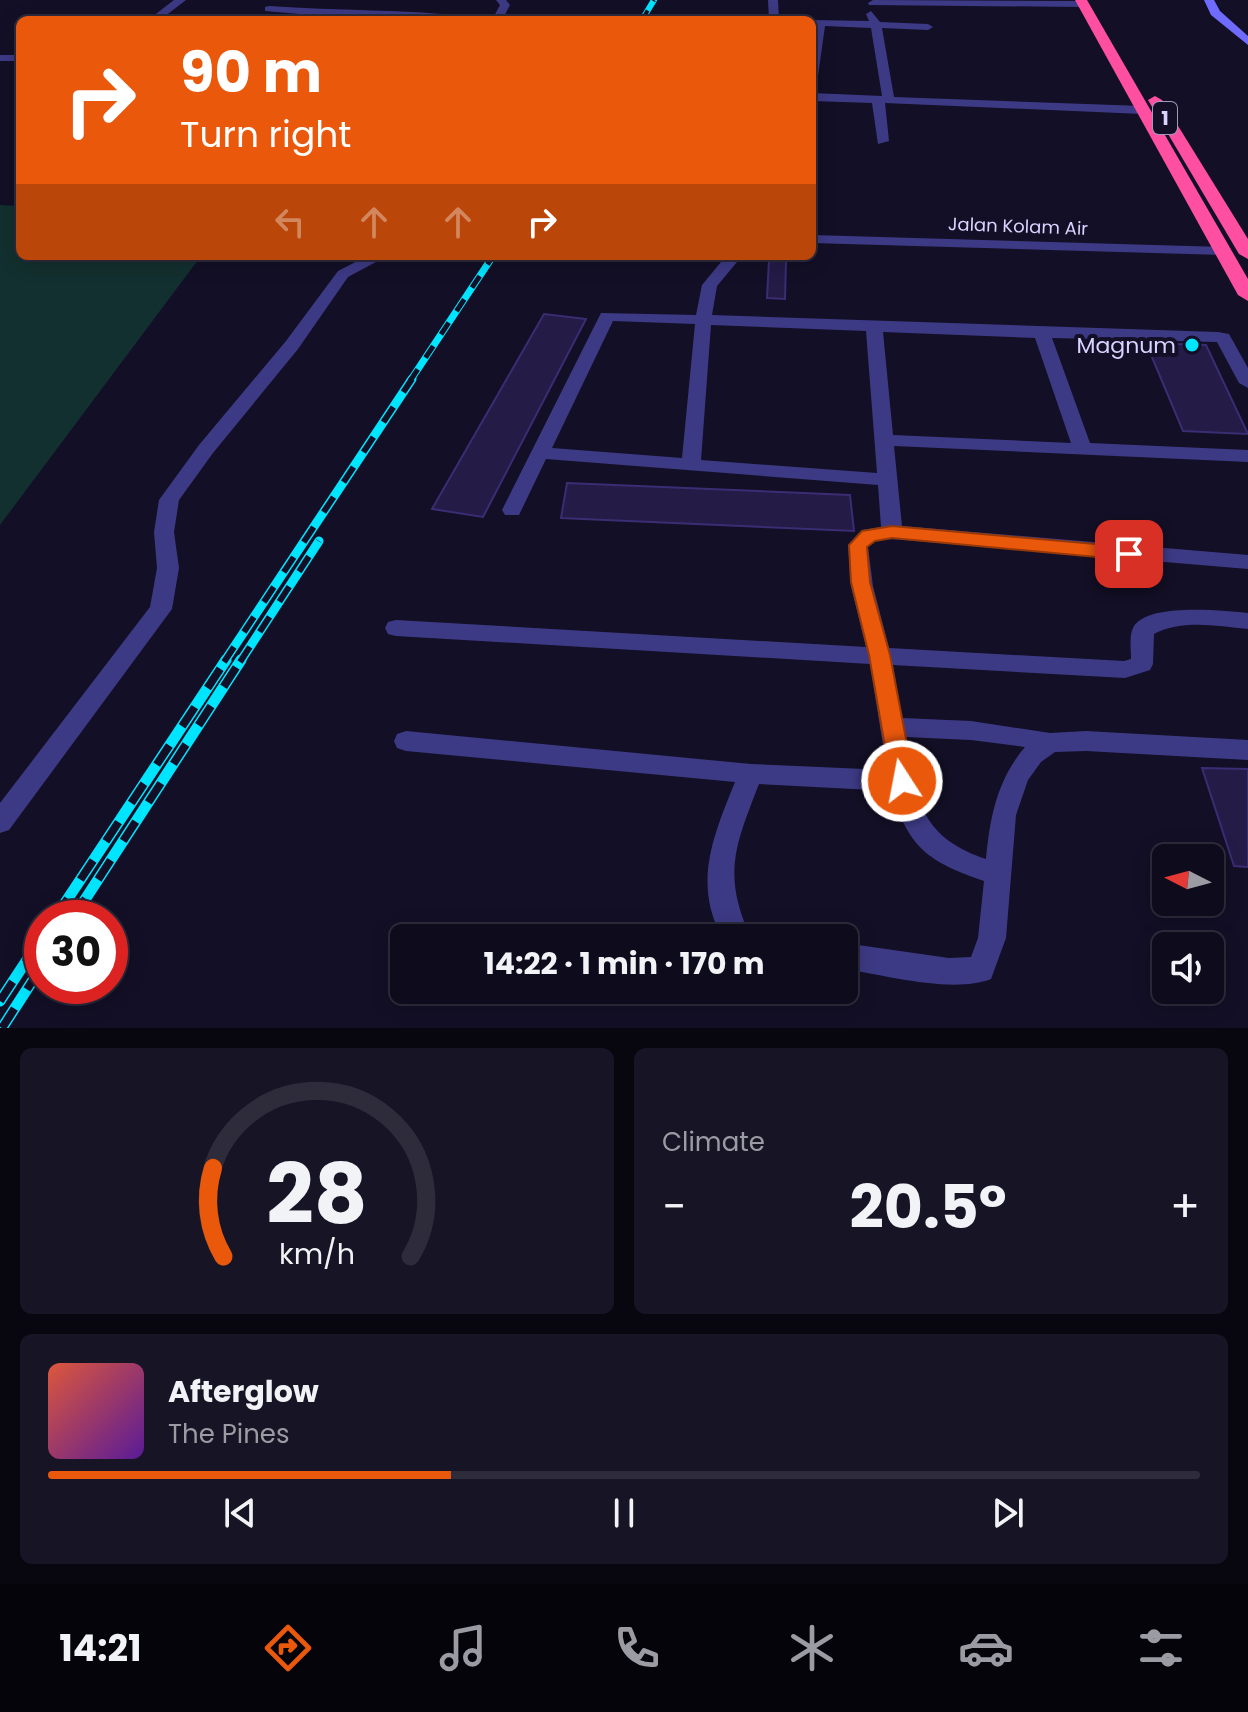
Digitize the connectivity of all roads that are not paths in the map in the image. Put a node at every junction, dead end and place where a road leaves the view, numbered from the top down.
1 (181, 0) edge
2 (1209, 0) edge
3 (1092, 3) edge
4 (871, 5) edge
5 (269, 9) dead end
6 (159, 16) edge
7 (331, 16) edge
8 (358, 16) edge
9 (438, 16) edge
10 (816, 23) edge
11 (835, 23) junction
12 (876, 24) junction
13 (928, 27) dead end
14 (1248, 42) edge
15 (1133, 58) dead end
16 (1153, 96) junction
17 (816, 97) edge
18 (884, 100) junction
19 (1142, 110) junction
20 (883, 141) dead end
21 (816, 230) edge
22 (1235, 233) junction
23 (816, 239) edge
24 (1041, 247) junction
25 (1223, 251) junction
26 (1248, 254) edge
27 (371, 260) edge
28 (731, 260) edge
29 (1248, 295) edge
30 (705, 318) junction
31 (874, 326) junction
32 (1042, 333) junction
33 (1248, 383) edge
34 (884, 440) junction
35 (1082, 447) junction
36 (540, 453) junction
37 (1248, 456) edge
38 (691, 465) junction
39 (888, 480) junction
40 (512, 510) dead end
41 (892, 532) junction
42 (1248, 562) edge
43 (1248, 621) edge
44 (396, 628) dead end
45 (880, 655) junction
46 (892, 728) junction
47 (406, 741) dead end
48 (1050, 743) junction
49 (1248, 750) edge
50 (751, 774) junction
51 (902, 781) junction
52 (0, 822) edge
53 (997, 874) junction
54 (727, 924) edge
55 (858, 958) edge

1 - 6 street
2 - 14 main road
3 - 4 street
3 - 19 highway, 1
4 - 11 street
4 - 12 street
5 - 7 street
8 - 9 street
10 - 11 street
11 - 12 street
12 - 13 street
12 - 18 street
15 - 16 highway, 1
16 - 19 highway
16 - 22 highway, 1
17 - 18 street
18 - 19 street
18 - 20 street
19 - 25 highway, 1
21 - 24 street
22 - 25 highway
22 - 26 highway, 1
23 - 24 street, Jalan Kolam Air
24 - 25 street, Jalan Kolam Air
25 - 29 highway, 1
27 - 52 street
28 - 30 street
30 - 31 street
30 - 36 street
30 - 38 street
31 - 32 street
31 - 34 street
32 - 33 street
32 - 35 street
34 - 35 street
34 - 39 street
35 - 37 street
36 - 38 street
36 - 40 street
38 - 39 street
39 - 41 street
41 - 42 street
41 - 45 street
43 - 45 street
44 - 45 street
45 - 46 street
46 - 48 street
46 - 51 street
47 - 50 street
48 - 49 street
48 - 53 street
50 - 51 street
50 - 54 street
51 - 53 street
53 - 55 street

